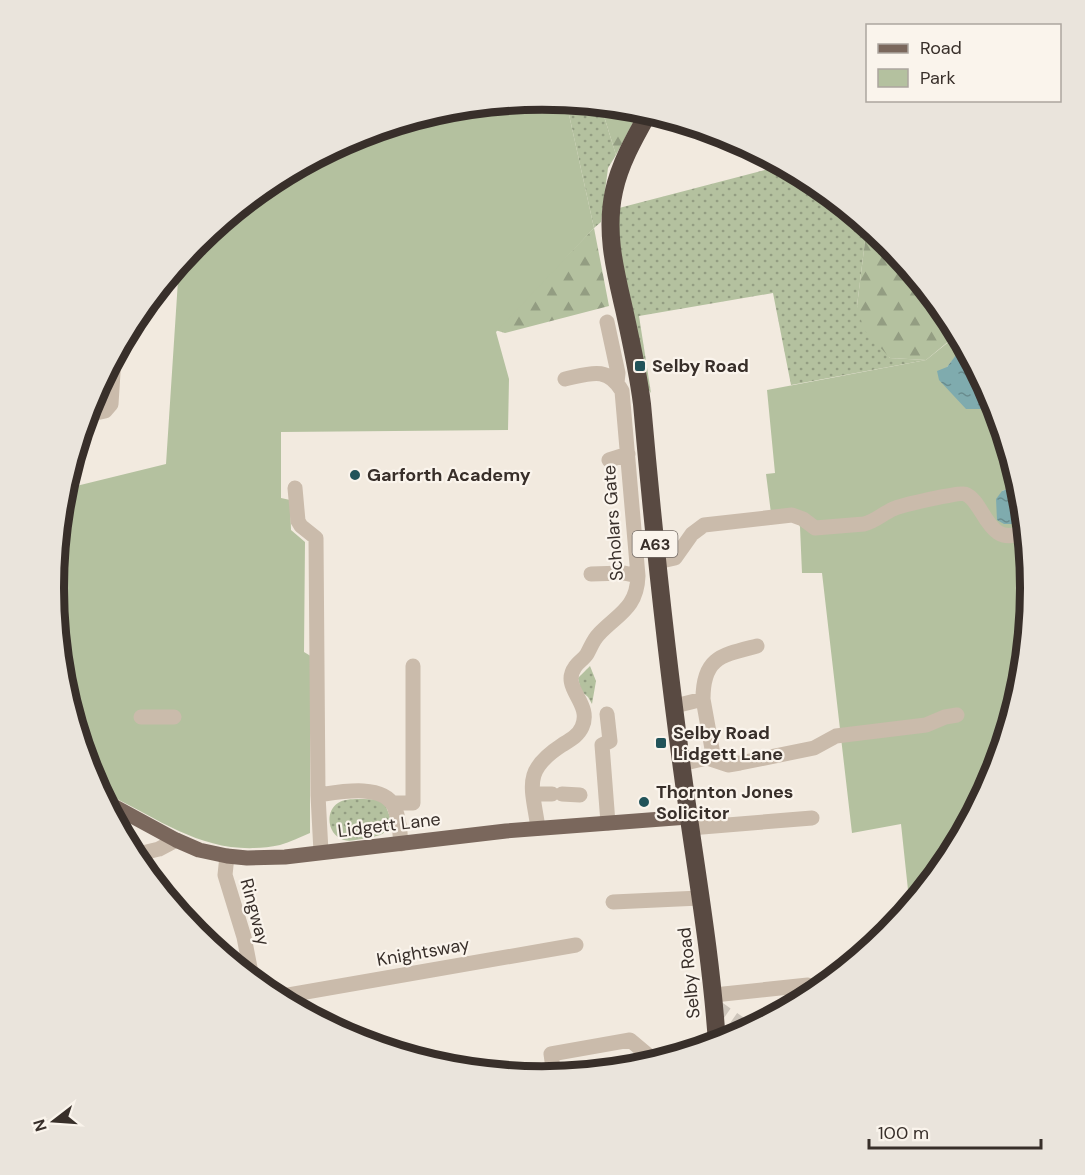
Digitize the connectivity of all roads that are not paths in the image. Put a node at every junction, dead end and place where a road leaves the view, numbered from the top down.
1 (645, 121) edge
2 (607, 322) dead end
3 (113, 379) edge
4 (565, 379) dead end
5 (617, 383) junction
6 (98, 413) edge
7 (628, 453) junction
8 (609, 460) dead end
9 (295, 488) dead end
10 (1017, 534) edge
11 (657, 562) junction
12 (591, 574) dead end
13 (638, 576) junction
14 (757, 646) dead end
15 (413, 666) dead end
16 (703, 699) junction
17 (675, 706) junction
18 (607, 714) dead end
19 (957, 715) dead end
20 (141, 717) dead end
21 (174, 717) dead end
22 (714, 760) junction
23 (681, 764) junction
24 (533, 794) junction
25 (318, 795) junction
26 (580, 795) dead end
27 (393, 803) junction
28 (120, 810) edge
29 (812, 818) dead end
30 (689, 822) junction
31 (608, 823) junction
32 (538, 828) junction
33 (176, 840) junction
34 (401, 844) junction
35 (145, 852) edge
36 (321, 852) junction
37 (227, 856) junction
38 (700, 898) junction
39 (613, 902) dead end
40 (576, 945) dead end
41 (249, 965) edge
42 (808, 985) edge
43 (292, 994) edge
44 (714, 995) junction
45 (716, 1032) edge
46 (646, 1054) edge
47 (553, 1065) edge

1 - 11 highway, Selby Road / A63
2 - 5 street, Scholars Gate
3 - 6 street
4 - 5 street
5 - 7 street, Scholars Gate
7 - 8 street, Scholars Gate
7 - 13 street, Scholars Gate
9 - 25 street
10 - 11 street
11 - 17 highway, Selby Road / A63
12 - 13 street
13 - 24 street, Scholars Gate
14 - 16 street
15 - 27 street
16 - 17 street
16 - 22 street
17 - 23 highway, Selby Road / A63
18 - 31 street
19 - 22 street
20 - 21 street
22 - 23 street
23 - 30 highway, Selby Road / A63
24 - 26 street
24 - 32 street, Scholars Gate
25 - 27 street
25 - 36 street
27 - 34 street
28 - 33 main road, Lidgett Lane
29 - 30 street
30 - 31 main road, Lidgett Lane
30 - 38 highway, Selby Road / A63
31 - 32 main road, Lidgett Lane
32 - 34 main road, Lidgett Lane
33 - 35 street
33 - 37 main road, Lidgett Lane
34 - 36 main road, Lidgett Lane
36 - 37 main road, Lidgett Lane
37 - 41 street, Ringway
38 - 39 street
38 - 44 highway, Selby Road / A63
40 - 43 street, Knightsway
42 - 44 street
44 - 45 highway, Selby Road / A63
46 - 47 street

